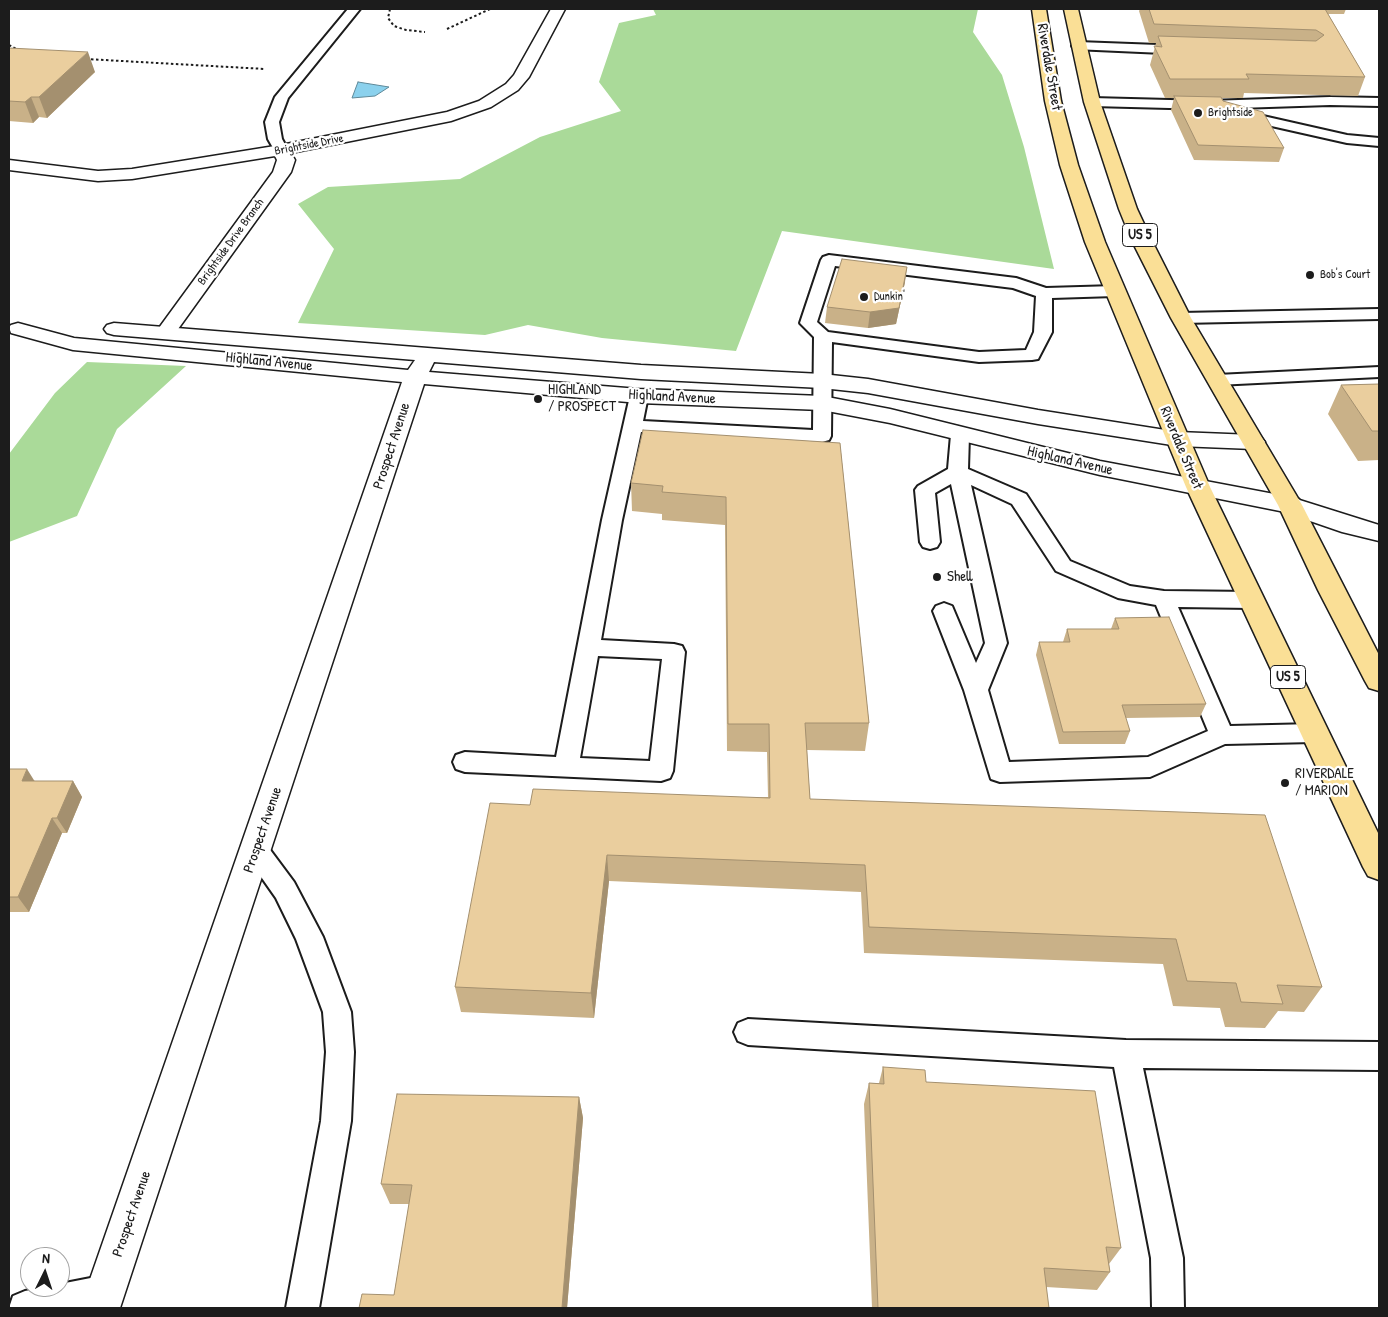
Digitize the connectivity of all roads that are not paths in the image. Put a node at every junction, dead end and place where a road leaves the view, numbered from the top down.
1 (354, 9) edge
2 (558, 9) edge
3 (1039, 9) edge
4 (1071, 9) edge
5 (1078, 46) junction
6 (1195, 50) edge
7 (1092, 102) junction
8 (1379, 102) edge
9 (1208, 104) junction
10 (1379, 142) edge
11 (280, 150) junction
12 (9, 165) edge
13 (1115, 291) junction
14 (1044, 293) junction
15 (1379, 314) edge
16 (1181, 318) junction
17 (13, 328) edge
18 (166, 332) junction
19 (822, 336) junction
20 (422, 365) junction
21 (1379, 372) edge
22 (1217, 380) junction
23 (822, 392) junction
24 (639, 396) junction
25 (633, 426) junction
26 (960, 435) junction
27 (1178, 439) junction
28 (1254, 442) junction
29 (958, 472) junction
30 (1198, 487) junction
31 (1290, 505) junction
32 (1379, 533) edge
33 (930, 542) dead end
34 (1164, 599) junction
35 (1252, 600) junction
36 (944, 611) dead end
37 (588, 648) junction
38 (1379, 681) edge
39 (976, 690) junction
40 (1314, 733) junction
41 (1222, 735) junction
42 (465, 762) dead end
43 (566, 766) junction
44 (256, 851) junction
45 (1379, 867) edge
46 (748, 1032) dead end
47 (1126, 1054) junction
48 (1379, 1056) edge
49 (103, 1300) edge
50 (25, 1308) edge
51 (303, 1308) edge
52 (1168, 1308) edge

1 - 11 lane
2 - 11 main road, Brightside Drive
3 - 13 main road, Riverdale Street / US 5
4 - 5 main road, US 5
5 - 6 lane
5 - 7 main road, US 5
7 - 9 lane
7 - 16 main road, US 5
8 - 9 lane
9 - 10 lane
11 - 12 main road, Brightside Drive
11 - 18 main road, Brightside Drive Branch
13 - 14 lane
13 - 27 main road, Riverdale Street / US 5
14 - 19 lane
14 - 19 lane
15 - 16 lane
16 - 22 main road, US 5
17 - 18 main road, Highland Avenue
17 - 20 main road, Highland Avenue
18 - 20 main road, Highland Avenue
19 - 23 lane
20 - 23 main road, Highland Avenue
20 - 24 main road, Highland Avenue
20 - 44 main road, Prospect Avenue
21 - 22 lane
22 - 28 main road, US 5
23 - 24 main road, Highland Avenue
23 - 25 lane
23 - 26 main road, Highland Avenue
23 - 27 main road, Highland Avenue
24 - 25 lane
25 - 37 lane
26 - 29 lane
26 - 30 main road, Highland Avenue
27 - 28 main road, Highland Avenue
27 - 30 main road, Riverdale Street / US 5
28 - 31 main road, US 5
29 - 33 lane
29 - 34 lane
29 - 39 lane
30 - 31 main road, Highland Avenue
30 - 35 main road, Riverdale Street / US 5
31 - 32 main road, Highland Avenue
31 - 38 main road, US 5
34 - 35 lane
34 - 41 lane
35 - 40 main road, Riverdale Street / US 5
36 - 39 lane
37 - 43 lane
37 - 43 lane
39 - 41 lane
40 - 41 lane
40 - 45 main road, Riverdale Street / US 5
42 - 43 lane
44 - 49 main road, Prospect Avenue
44 - 51 lane
46 - 47 lane
47 - 48 lane
47 - 52 lane
49 - 50 lane

